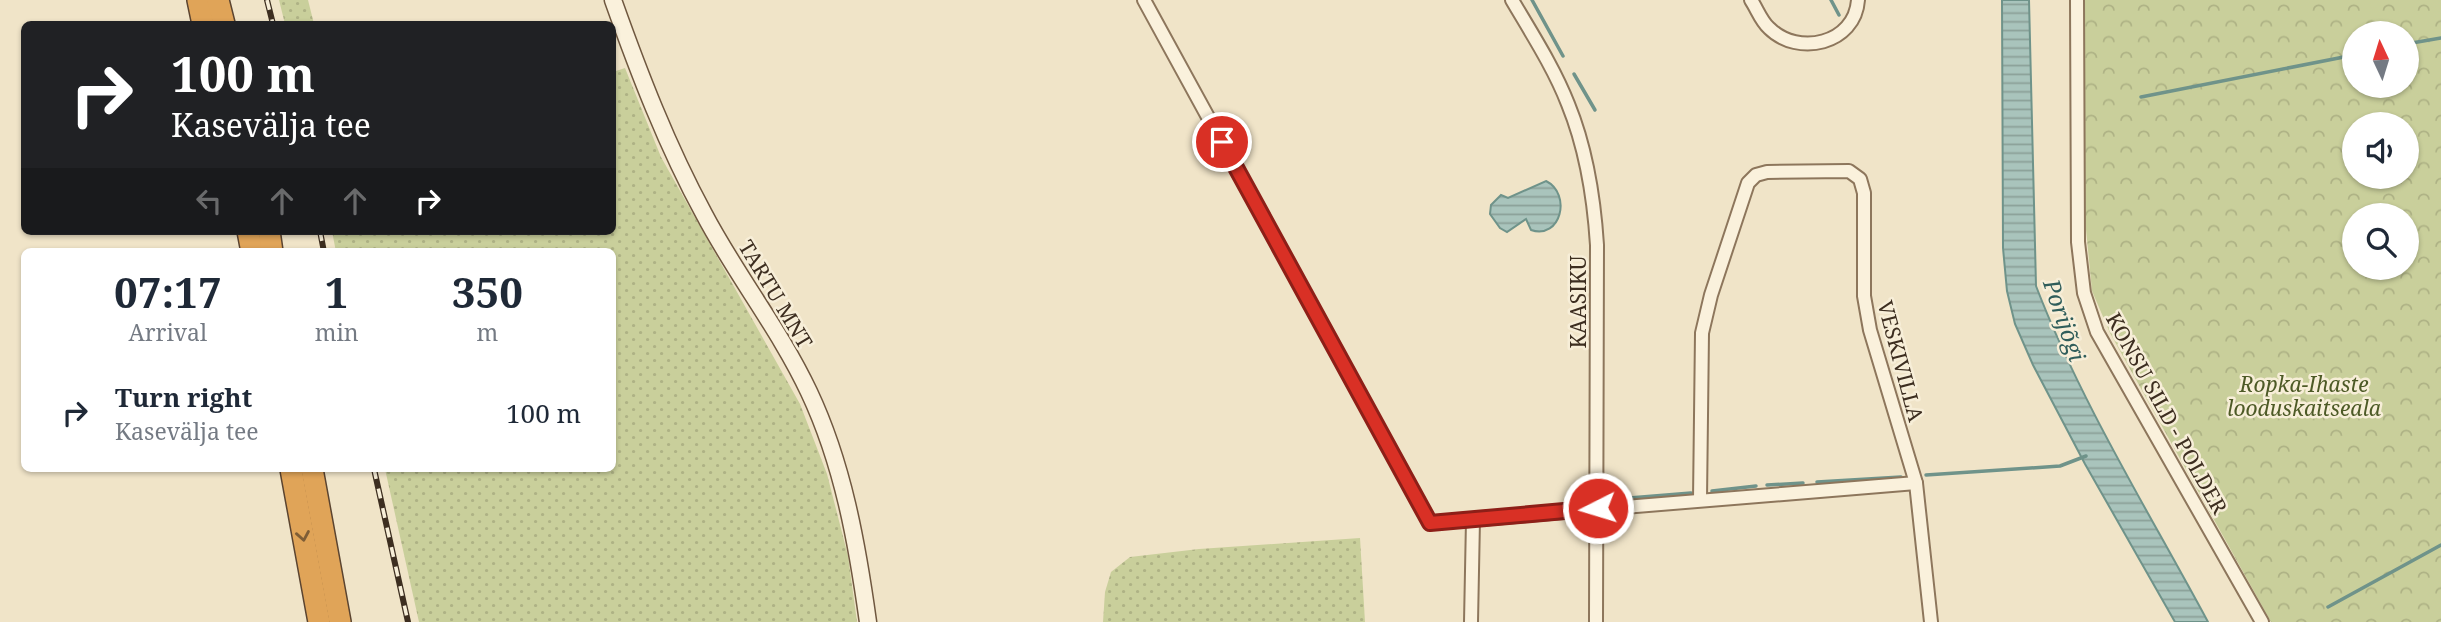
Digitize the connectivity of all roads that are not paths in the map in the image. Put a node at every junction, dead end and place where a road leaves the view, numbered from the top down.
1 (198, 0) edge
2 (218, 0) edge
3 (613, 0) edge
4 (1144, 0) edge
5 (1513, 0) edge
6 (1751, 0) edge
7 (1858, 0) edge
8 (2077, 0) edge
9 (202, 21) edge
10 (223, 21) edge
11 (292, 472) edge
12 (313, 472) edge
13 (1916, 483) junction
14 (1700, 499) junction
15 (1598, 508) junction
16 (1473, 520) junction
17 (319, 622) edge
18 (340, 622) edge
19 (868, 622) edge
20 (1471, 622) edge
21 (1596, 622) edge
22 (1931, 622) edge
23 (2262, 622) edge

1 - 9 highway
2 - 10 highway
3 - 19 street, TARTU MNT
4 - 16 street
5 - 15 street, KAASIKU
6 - 7 street
8 - 23 street, KONSU SILD - POLDER
11 -> 17 highway
12 - 18 highway
13 - 14 street
13 - 14 street, VESKIVILLA
13 - 22 street
14 - 15 street
15 - 16 street
15 - 21 street, KAASIKU
16 - 20 street

